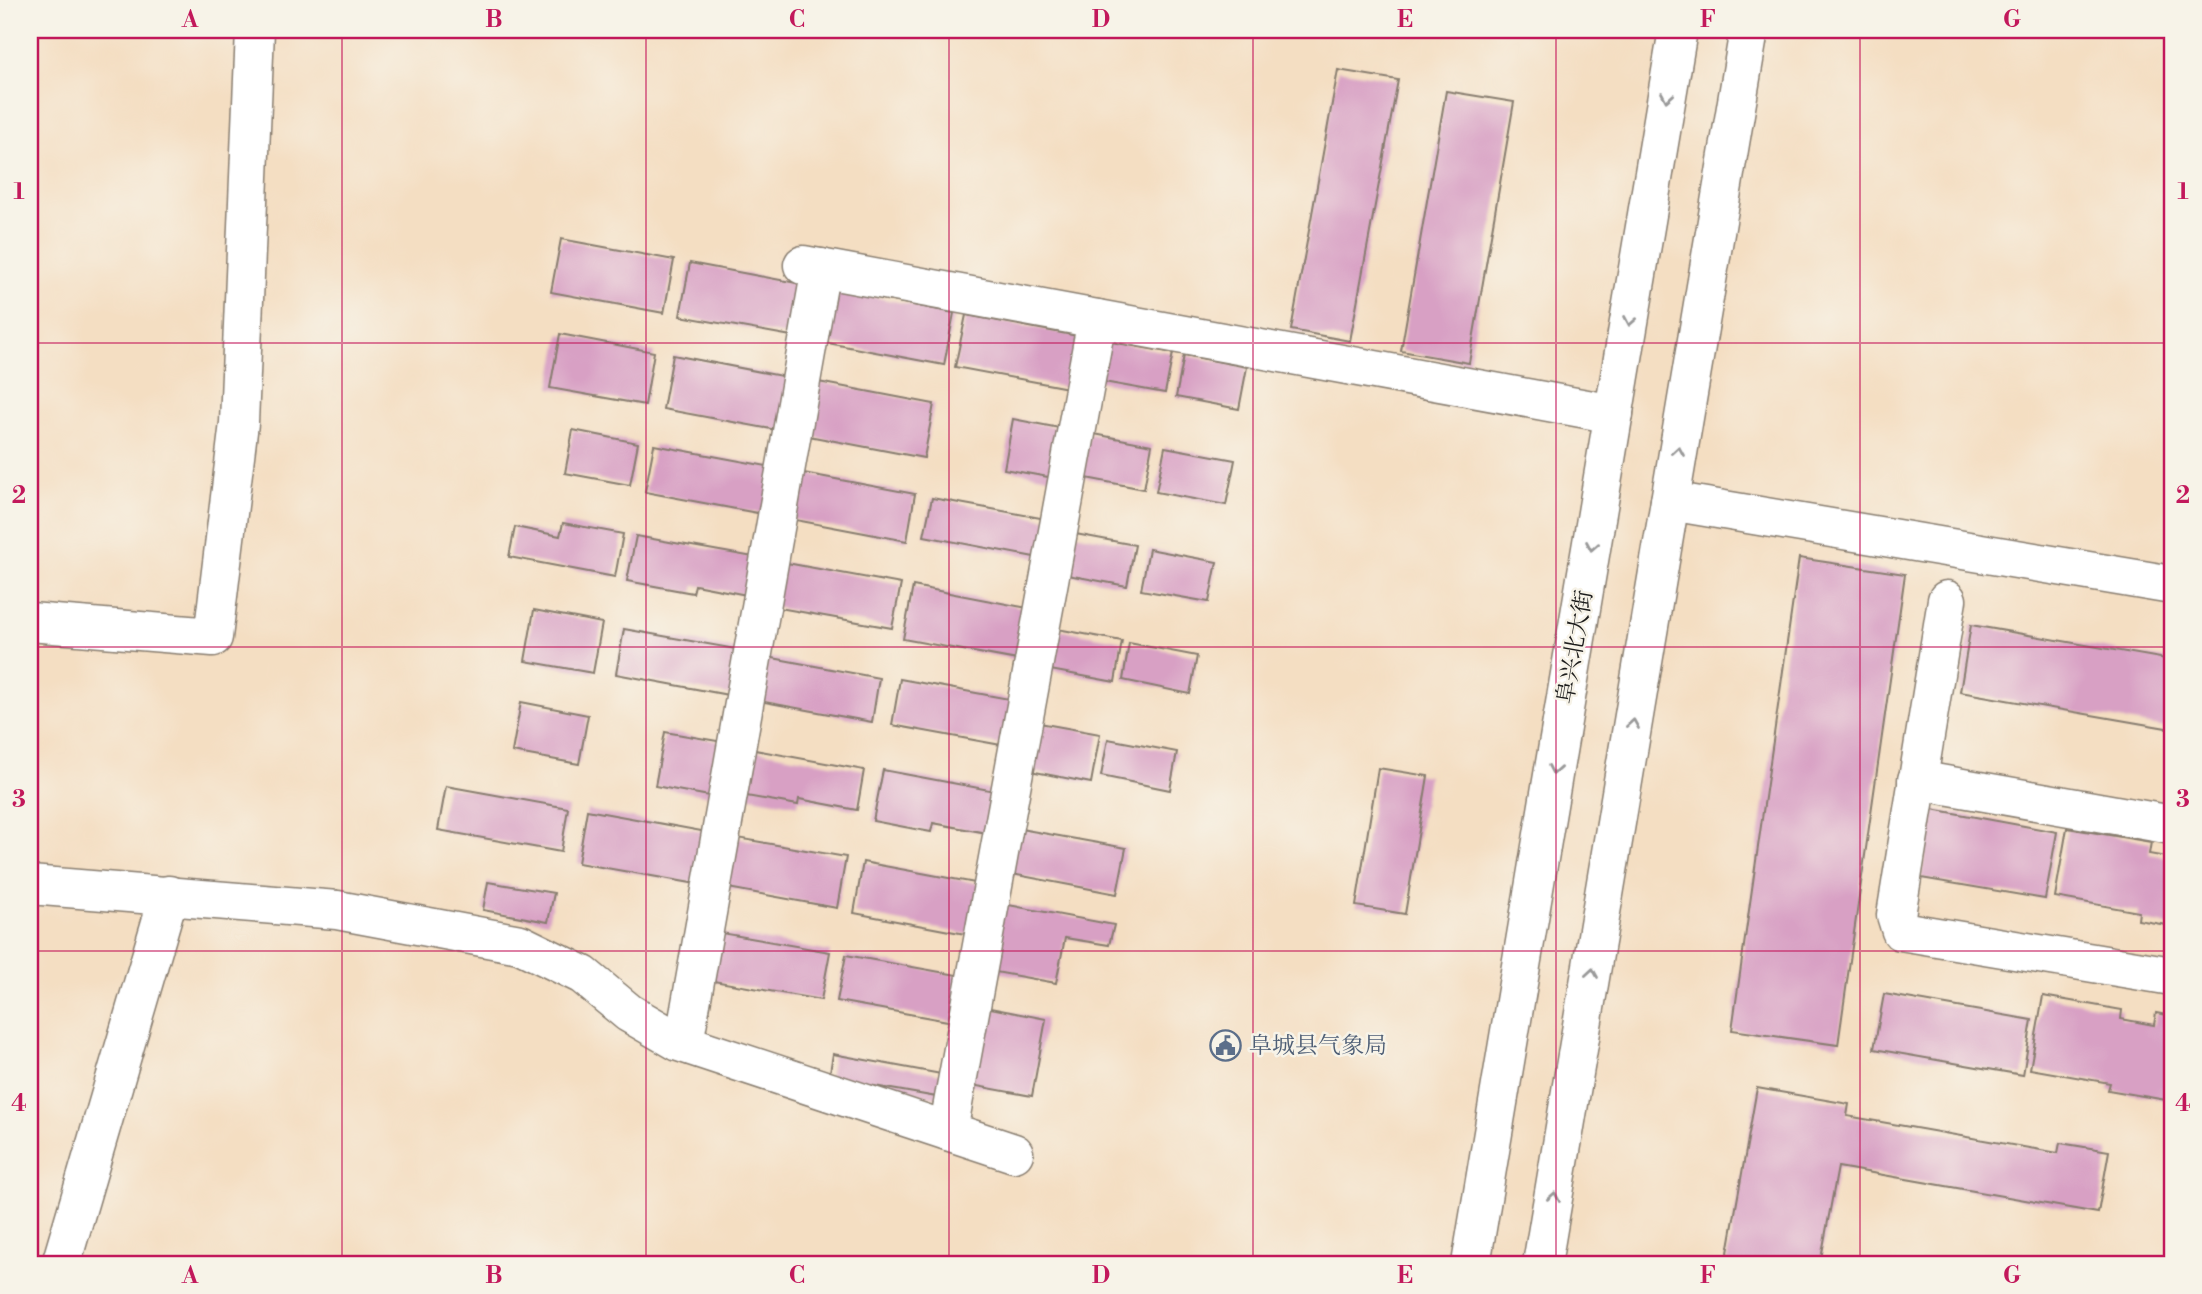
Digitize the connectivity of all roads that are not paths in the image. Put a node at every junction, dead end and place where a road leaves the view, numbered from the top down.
1 (256, 30) edge
2 (1678, 30) edge
3 (1749, 30) edge
4 (1097, 319) junction
5 (1614, 414) junction
6 (1670, 500) junction
7 (2172, 585) edge
8 (1947, 600) dead end
9 (30, 622) edge
10 (1917, 780) junction
11 (2172, 825) edge
12 (30, 885) edge
13 (169, 895) junction
14 (2172, 976) edge
15 (684, 1044) junction
16 (948, 1131) junction
17 (1014, 1153) dead end
18 (61, 1264) edge
19 (1471, 1264) edge
20 (1542, 1264) edge

1 - 9 street
2 -> 5 street, 阜兴北大街
6 -> 3 street
4 - 5 street
4 - 15 street
4 - 16 street
5 -> 19 street, 阜兴北大街
6 - 7 street
20 -> 6 street
8 - 10 street
10 - 11 street
10 - 14 street
12 - 13 street
13 - 15 street
13 - 18 street
15 - 16 street
16 - 17 street

